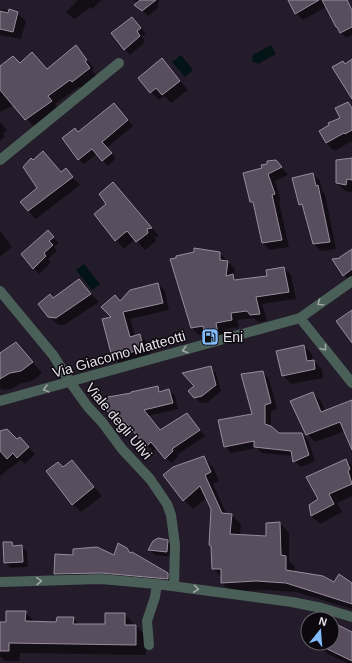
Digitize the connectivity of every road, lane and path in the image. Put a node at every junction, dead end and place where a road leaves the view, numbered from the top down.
1 (119, 63) dead end
2 (0, 160) edge
3 (352, 281) edge
4 (0, 291) edge
5 (300, 318) junction
6 (70, 382) junction
7 (352, 383) edge
8 (0, 401) edge
9 (0, 582) edge
10 (157, 584) junction
11 (174, 586) junction
12 (352, 617) edge
13 (148, 645) dead end

1 - 2 street
3 -> 5 street, Via Giacomo Matteotti
4 - 6 street, Viale degli Ulivi
5 -> 6 street, Via Giacomo Matteotti
5 -> 7 street
6 -> 8 street, Via Giacomo Matteotti
6 - 11 street, Viale degli Ulivi
9 -> 10 street
10 - 11 street
10 - 13 street
11 -> 12 street

